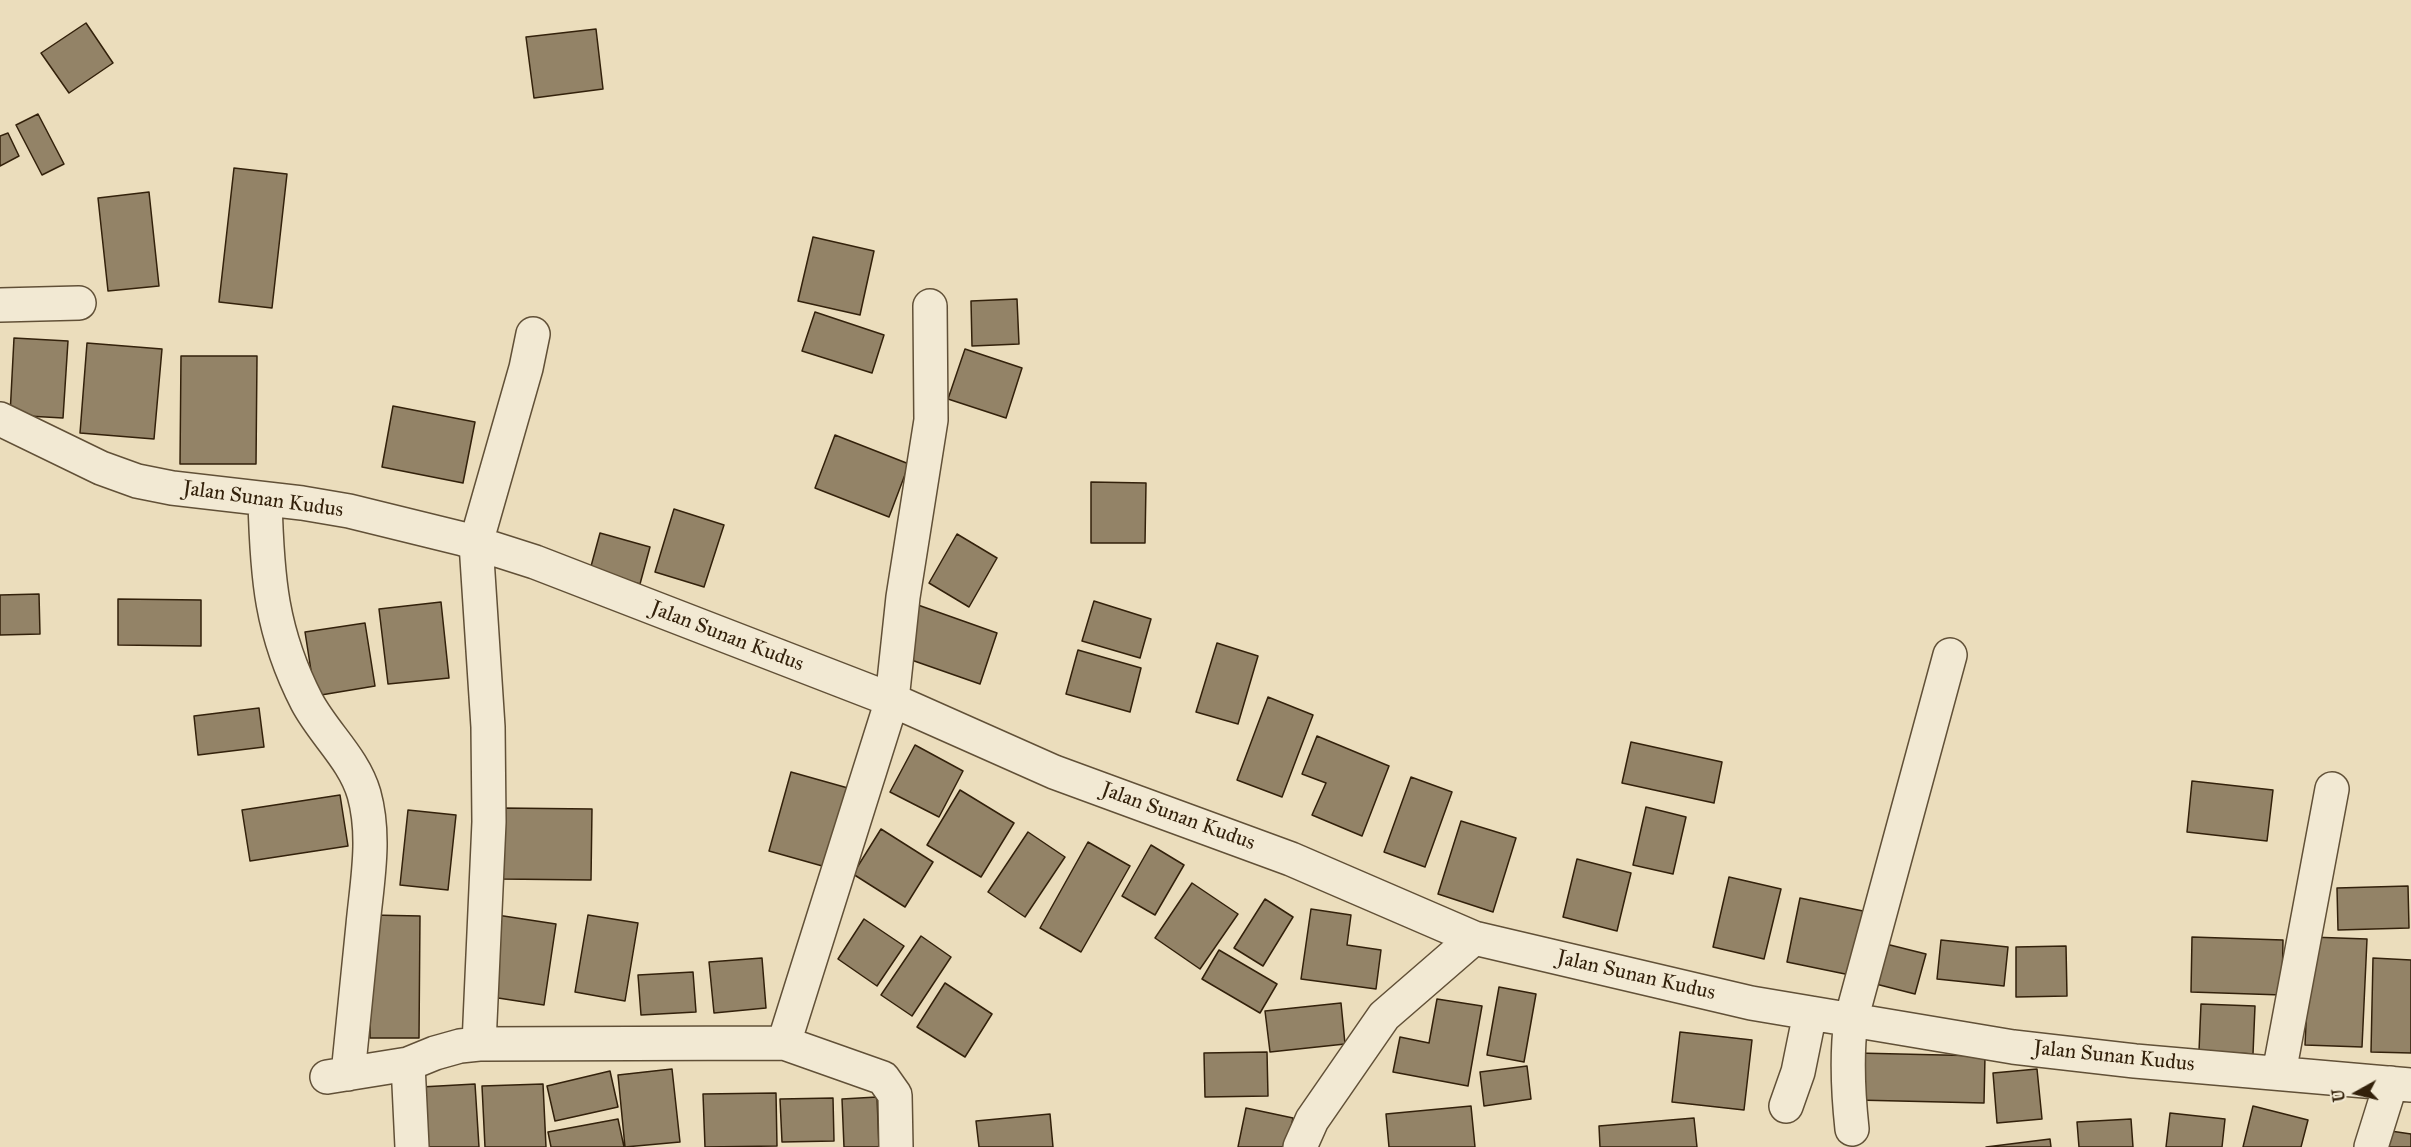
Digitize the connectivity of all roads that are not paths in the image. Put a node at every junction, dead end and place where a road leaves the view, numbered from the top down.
1 (79, 303) dead end
2 (0, 305) edge
3 (930, 306) dead end
4 (533, 334) dead end
5 (0, 419) edge
6 (265, 500) junction
7 (476, 543) junction
8 (1950, 656) dead end
9 (892, 700) junction
10 (2332, 789) dead end
11 (1474, 938) junction
12 (1810, 1013) junction
13 (1851, 1020) junction
14 (784, 1043) junction
15 (479, 1044) junction
16 (408, 1064) junction
17 (2279, 1073) junction
18 (2401, 1084) edge
19 (1786, 1106) dead end
20 (1852, 1129) dead end
21 (411, 1147) edge
22 (896, 1147) edge
23 (1300, 1147) edge
24 (2371, 1147) edge

1 - 2 street
3 - 9 street
4 - 7 street
5 - 6 street, Jalan Sunan Kudus
6 - 7 street, Jalan Sunan Kudus
6 - 16 street
7 - 9 street, Jalan Sunan Kudus
7 - 15 street
8 - 13 street
9 - 11 street, Jalan Sunan Kudus
9 - 14 street
10 - 17 street
11 - 12 street, Jalan Sunan Kudus
11 - 23 street
12 - 13 street, Jalan Sunan Kudus
12 - 19 street
13 - 17 street, Jalan Sunan Kudus
13 - 20 street
14 - 15 street
14 - 22 street
15 - 16 street
16 - 21 street
17 - 18 street, Jalan Sunan Kudus
18 - 24 street, Jalan Sunan Kudus

